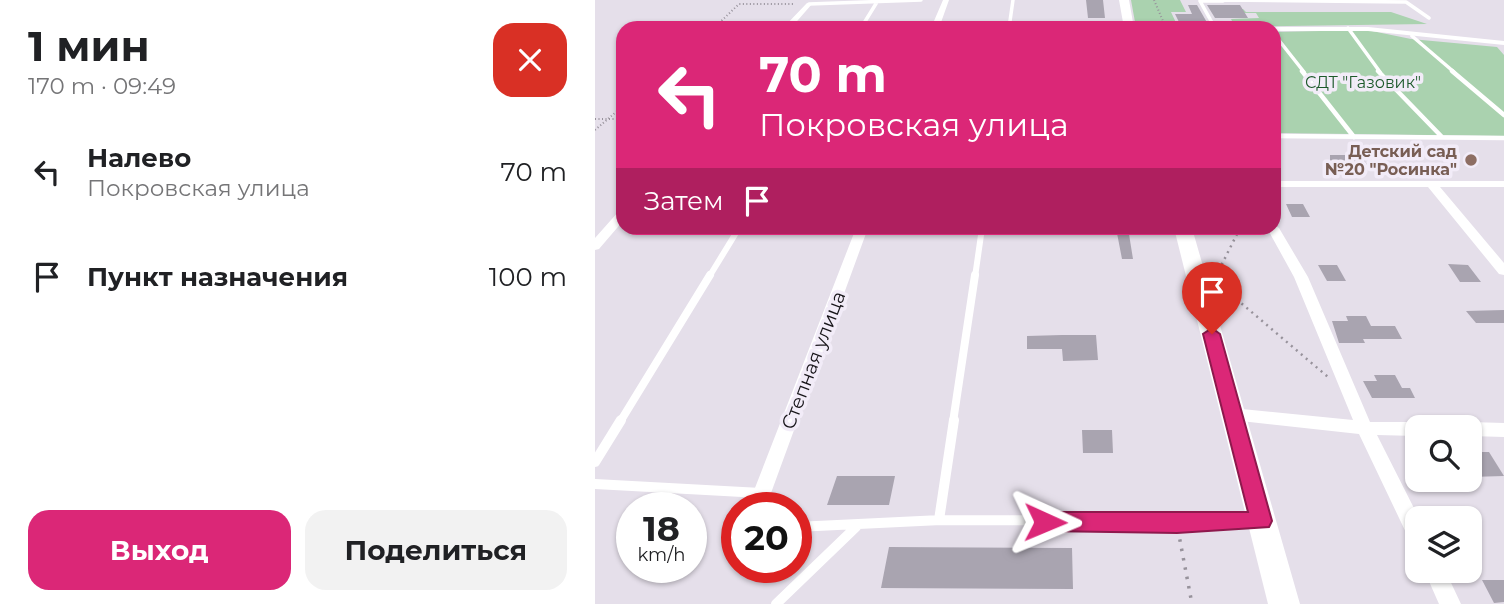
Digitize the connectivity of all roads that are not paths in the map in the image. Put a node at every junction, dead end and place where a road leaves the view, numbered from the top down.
1 (921, 0) edge
2 (946, 0) edge
3 (1013, 0) edge
4 (1124, 0) edge
5 (1223, 1) edge
6 (1322, 1) edge
7 (1405, 1) edge
8 (877, 2) junction
9 (809, 4) joint
10 (1429, 18) dead end
11 (793, 21) edge
12 (866, 21) edge
13 (938, 21) edge
14 (1010, 21) edge
15 (1128, 21) edge
16 (1211, 21) edge
17 (1348, 28) junction
18 (1281, 31) edge
19 (1412, 36) junction
20 (1281, 40) edge
21 (1502, 45) edge
22 (1504, 115) edge
23 (1281, 136) edge
24 (1354, 137) junction
25 (1443, 137) junction
26 (1504, 138) edge
27 (1281, 184) edge
28 (1431, 184) junction
29 (1504, 184) edge
30 (616, 222) edge
31 (735, 235) edge
32 (859, 235) edge
33 (981, 235) edge
34 (1185, 235) edge
35 (1277, 235) edge
36 (595, 246) edge
37 (1504, 271) edge
38 (1232, 414) junction
39 (1367, 428) junction
40 (1405, 429) edge
41 (1482, 429) edge
42 (1504, 430) edge
43 (595, 462) edge
44 (595, 484) edge
45 (743, 492) edge
46 (762, 492) edge
47 (1405, 509) edge
48 (939, 520) junction
49 (1261, 521) junction
50 (812, 527) edge
51 (856, 527) junction
52 (1440, 583) edge
53 (776, 604) edge
54 (1284, 604) edge
55 (1450, 604) edge

1 - 8 lane
2 - 13 street
3 - 14 lane
4 - 15 main road
5 - 6 lane
5 - 16 lane
6 - 7 lane
7 - 10 lane
8 - 9 lane
8 - 12 lane
9 - 11 street
17 - 18 street
17 - 19 street
17 - 25 lane
19 - 21 street
19 - 22 lane
20 - 24 lane
23 - 24 lane
24 - 25 lane
25 - 26 lane
27 - 28 street
28 - 29 street
28 - 37 street
30 - 36 street
31 - 43 lane
32 - 46 street, Степная улица
33 - 48 lane
34 - 38 main road
35 - 39 street
38 - 39 street
38 - 49 main road
39 - 40 street
39 - 47 street
41 - 42 street
44 - 45 lane
48 - 49 lane
48 - 51 lane
49 - 54 main road
50 - 51 lane
51 - 53 lane
52 - 55 street

